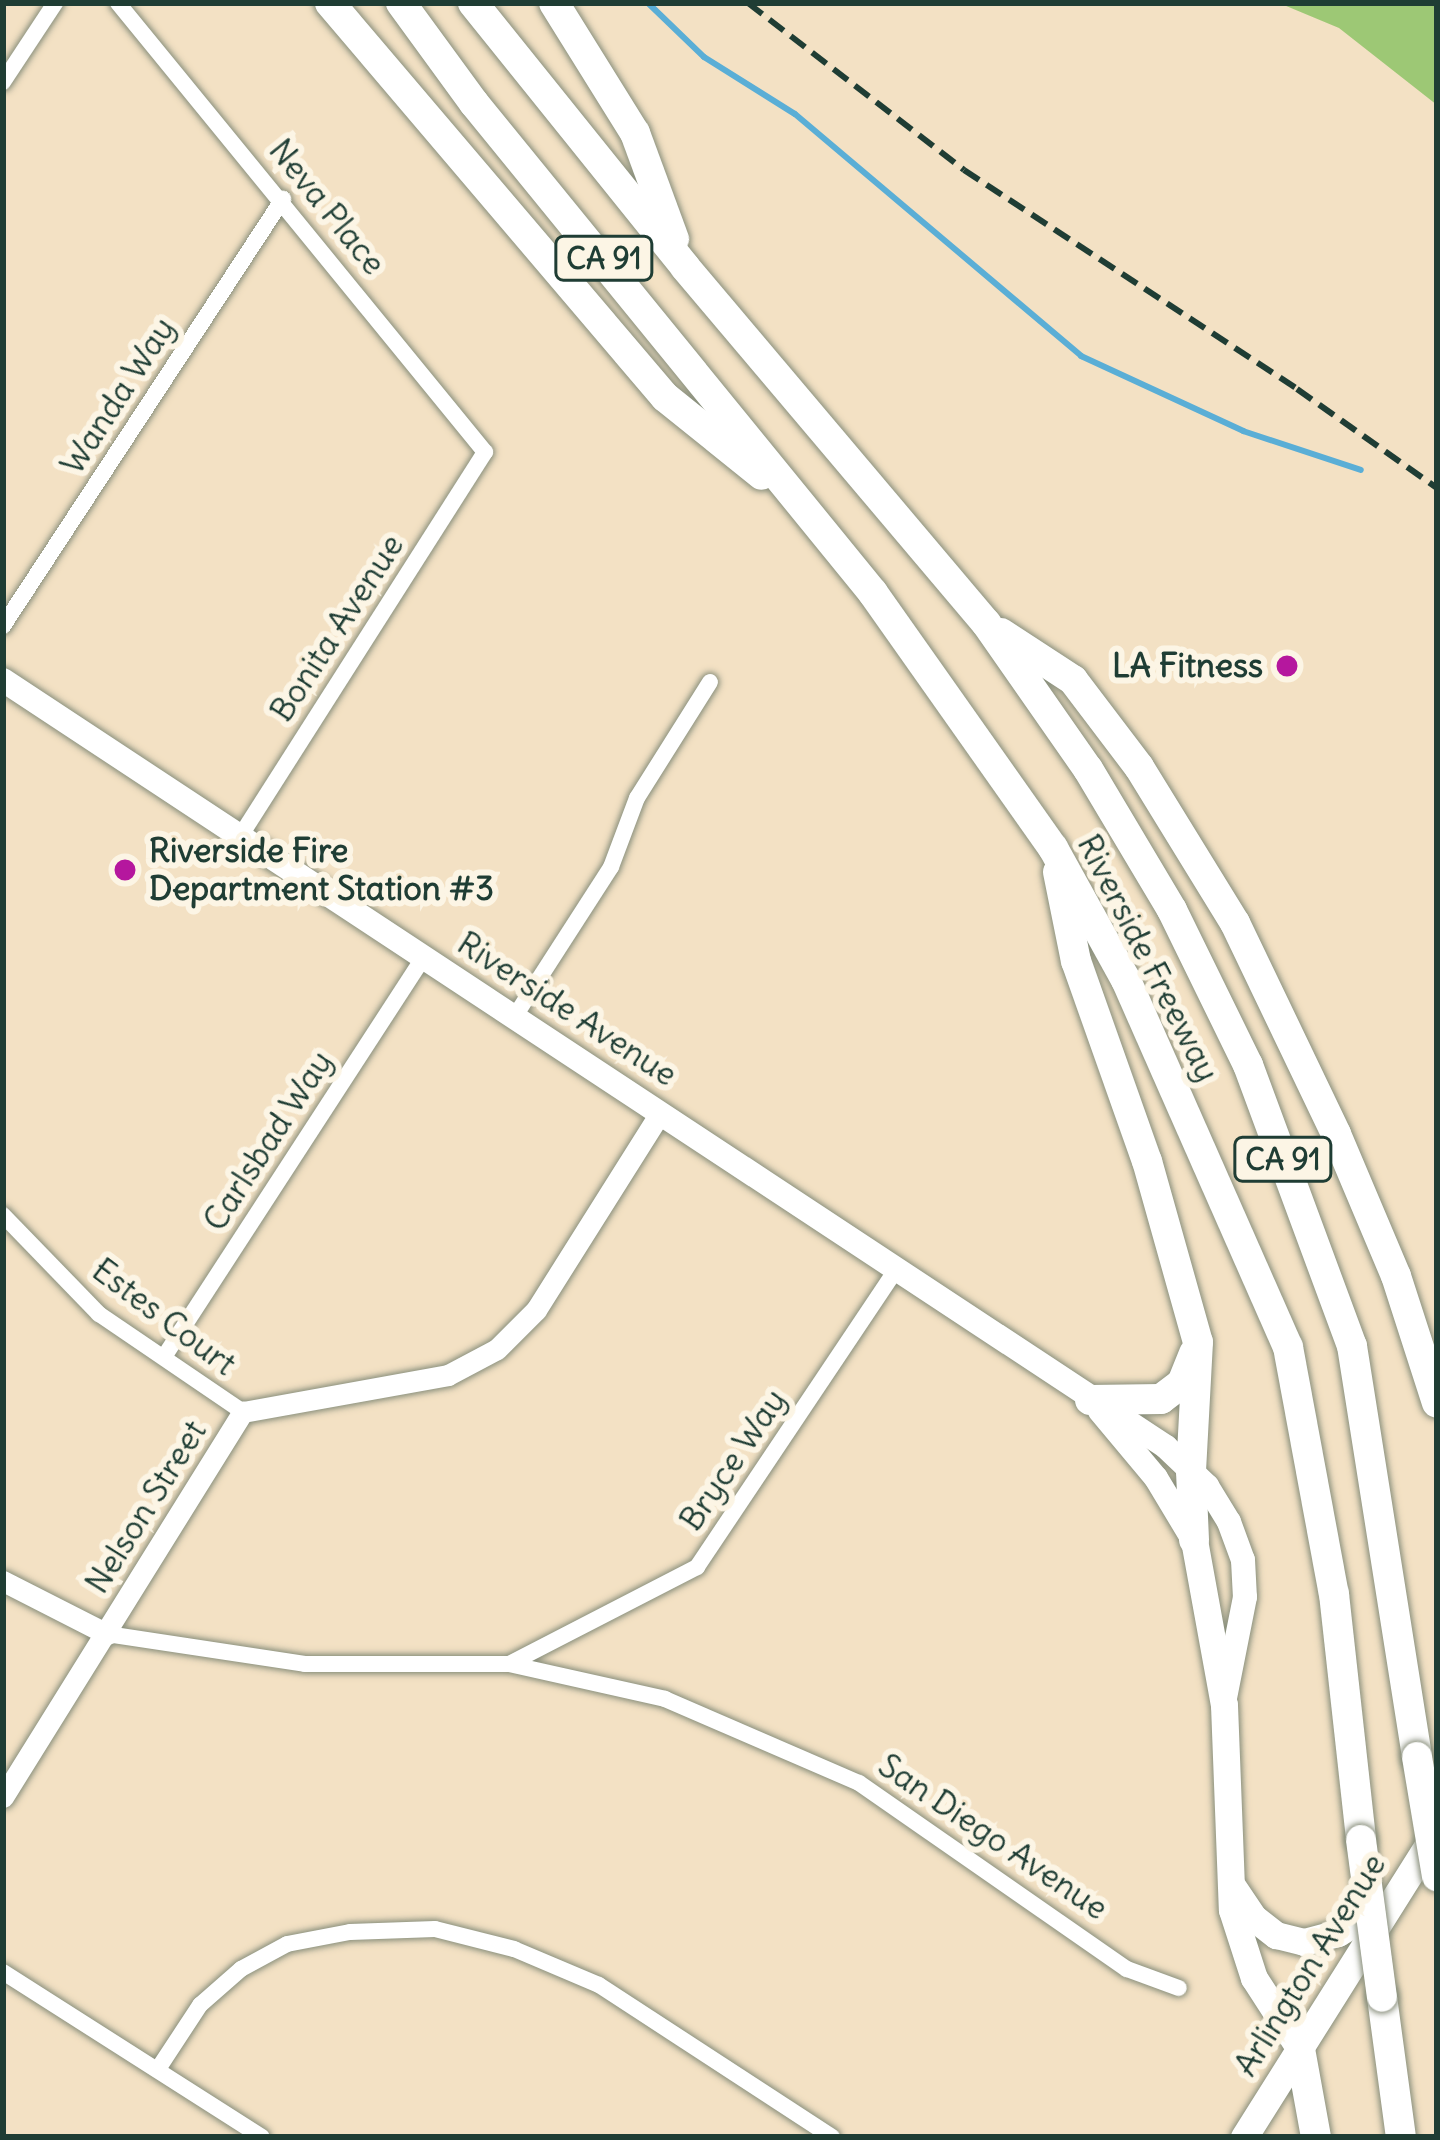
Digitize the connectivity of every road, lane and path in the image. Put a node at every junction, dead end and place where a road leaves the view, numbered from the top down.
1 (55, 3) edge
2 (118, 3) edge
3 (330, 3) edge
4 (401, 3) edge
5 (473, 3) edge
6 (554, 3) edge
7 (3, 82) edge
8 (283, 199) junction
9 (685, 267) junction
10 (485, 452) joint
11 (808, 512) junction
12 (986, 622) junction
13 (3, 626) edge
14 (3, 680) edge
15 (710, 682) dead end
16 (240, 836) junction
17 (1053, 848) junction
18 (423, 958) junction
19 (515, 1016) junction
20 (660, 1113) junction
21 (3, 1215) edge
22 (896, 1270) junction
23 (1198, 1342) junction
24 (164, 1357) junction
25 (1090, 1400) junction
26 (1437, 1403) edge
27 (243, 1412) junction
28 (1191, 1472) junction
29 (1194, 1540) junction
30 (3, 1581) edge
31 (107, 1634) junction
32 (509, 1664) junction
33 (1224, 1705) junction
34 (3, 1797) edge
35 (1437, 1831) edge
36 (1437, 1876) edge
37 (1231, 1884) junction
38 (1393, 1899) junction
39 (3, 1972) edge
40 (1179, 1988) dead end
41 (1300, 2049) junction
42 (158, 2069) junction
43 (262, 2137) edge
44 (832, 2137) edge
45 (1244, 2137) edge
46 (1316, 2137) edge
47 (1401, 2137) edge

1 - 7 street
2 - 8 street, Neva Place
3 - 11 highway
4 - 11 highway, Riverside Freeway / CA 91
5 - 9 highway, Riverside Freeway / CA 91
6 - 9 highway
8 - 10 street, Neva Place
8 - 13 street, Wanda Way
9 - 12 highway, Riverside Freeway / CA 91
10 - 16 street, Bonita Avenue
11 - 17 highway, Riverside Freeway / CA 91
12 - 26 highway
12 - 36 highway, Riverside Freeway / CA 91, bridge
14 - 16 main road, Riverside Avenue
15 - 19 street
16 - 18 main road, Riverside Avenue
17 - 23 highway
17 - 47 highway, Riverside Freeway / CA 91, bridge
18 - 19 main road, Riverside Avenue
18 - 24 street, Carlsbad Way
19 - 20 main road, Riverside Avenue
20 - 22 main road, Riverside Avenue
20 - 27 street, Nelson Street
21 - 24 street, Estes Court
22 - 25 main road, Riverside Avenue
22 - 32 street, Bryce Way
23 - 25 highway
23 - 28 highway
24 - 27 street, Estes Court
25 - 28 main road, Riverside Avenue
25 - 29 main road, Riverside Avenue
27 - 31 street, Nelson Street
28 - 29 highway
28 - 33 main road, Riverside Avenue
29 - 33 main road, Riverside Avenue
30 - 31 street, San Diego Avenue
31 - 32 street, San Diego Avenue
31 - 34 street, Nelson Street
32 - 40 street, San Diego Avenue
33 - 37 main road, Riverside Avenue
35 - 38 main road, Arlington Avenue
37 - 38 main road
37 - 41 main road, Riverside Avenue
38 - 41 main road, Arlington Avenue
39 - 42 street
41 - 45 main road, Arlington Avenue
41 - 46 highway
42 - 43 street
42 - 44 street

